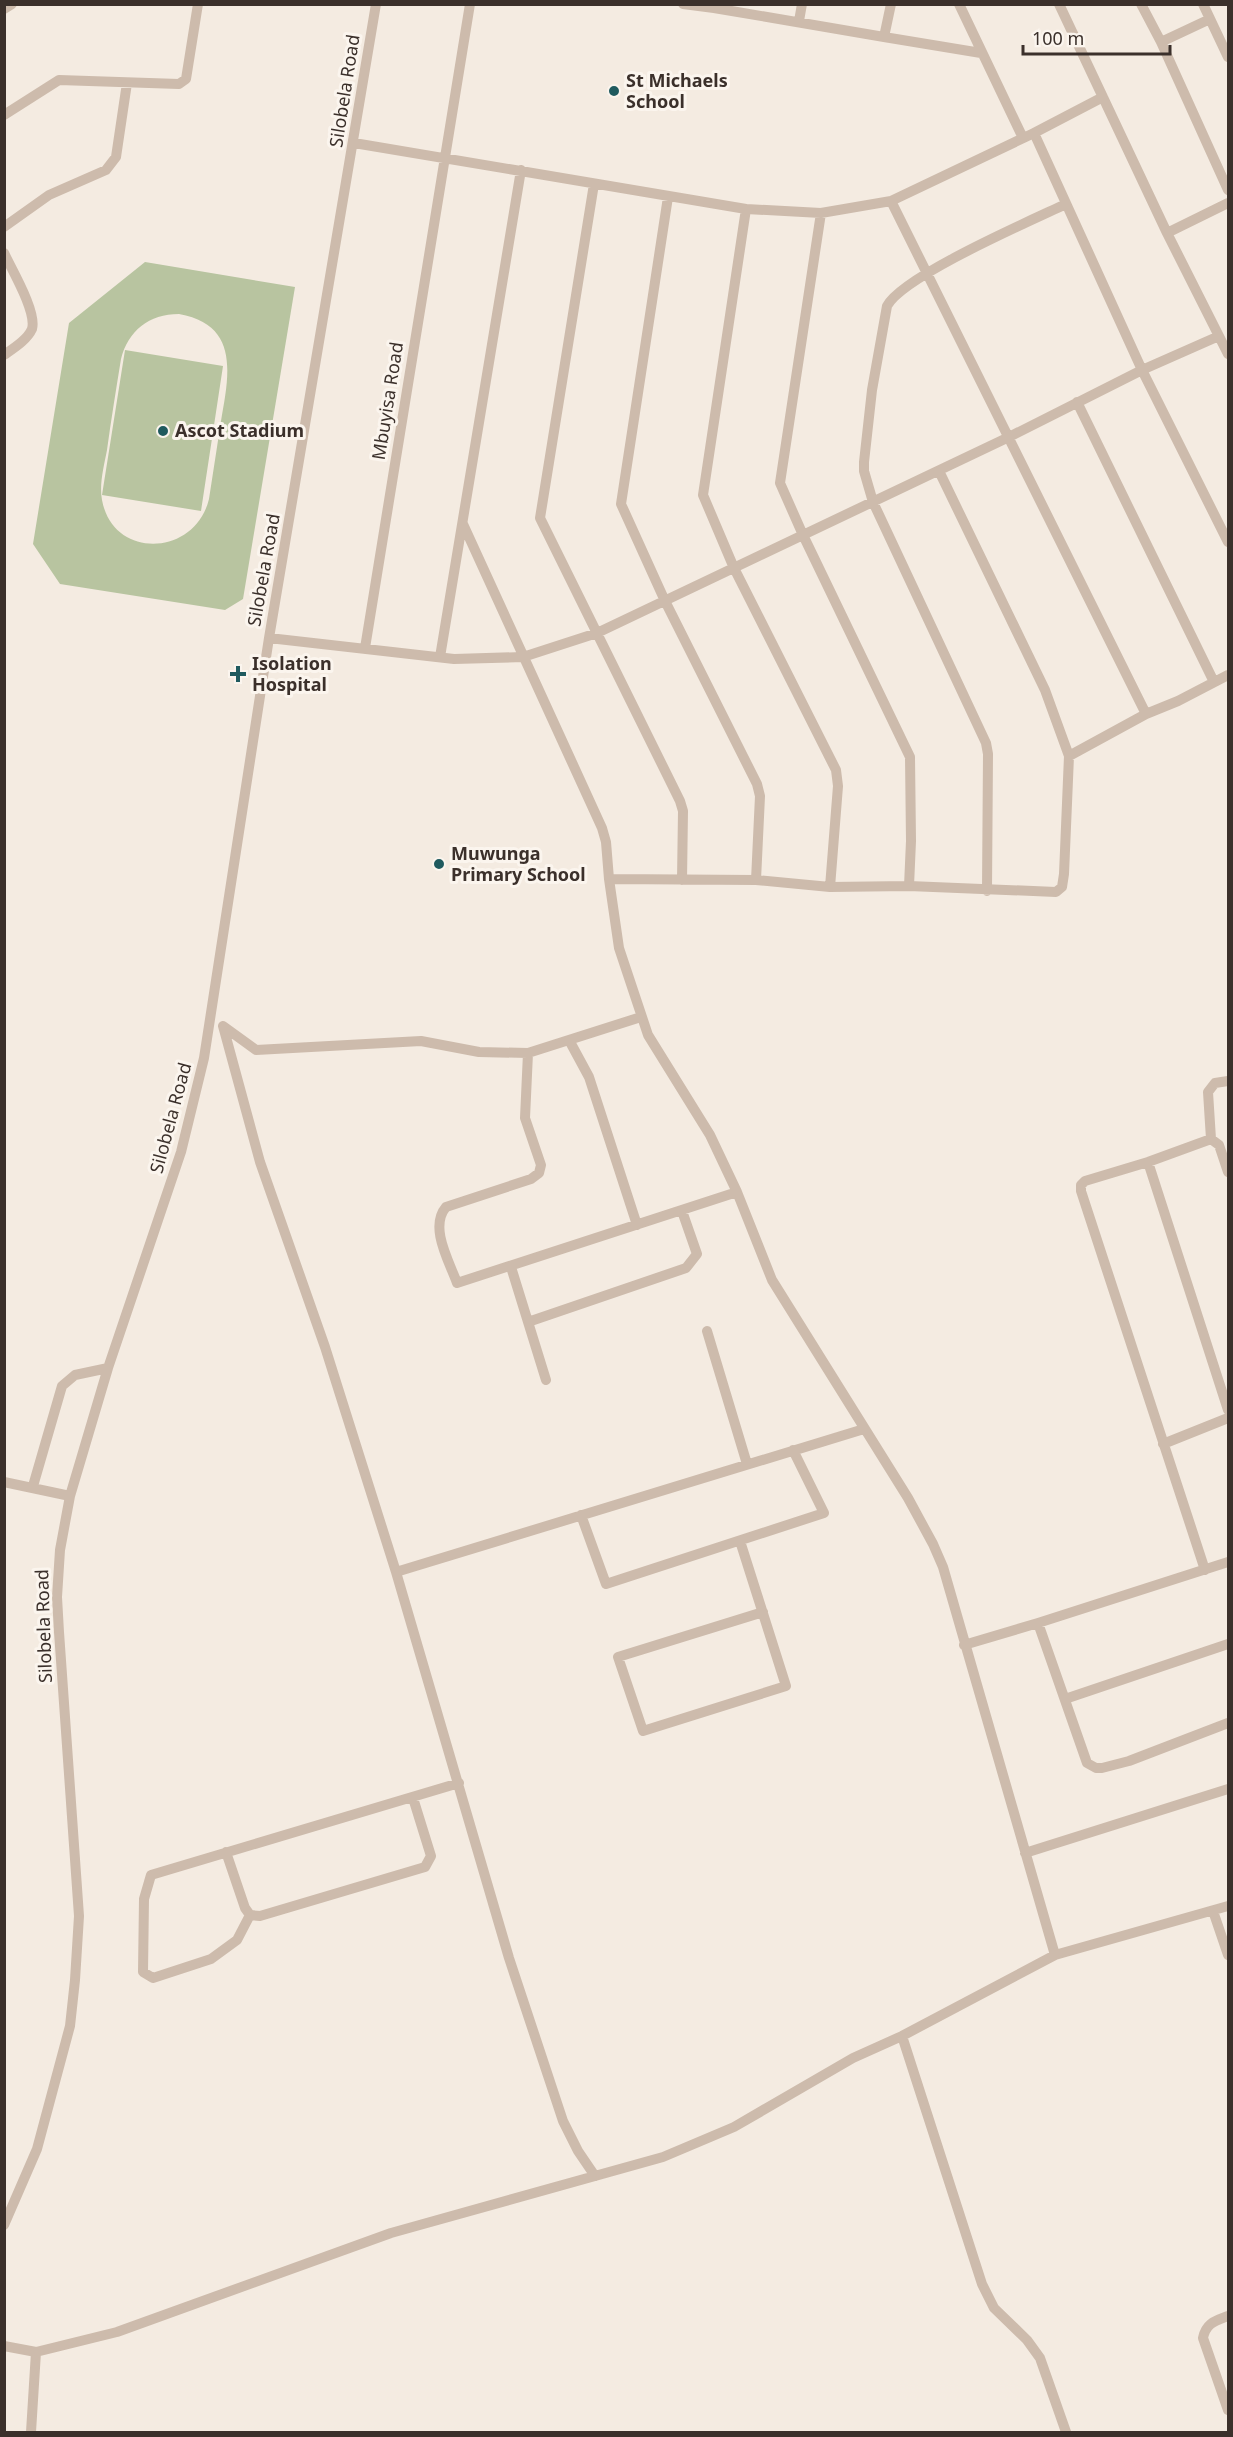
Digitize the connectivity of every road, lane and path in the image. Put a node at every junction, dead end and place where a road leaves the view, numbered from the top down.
1 (12, 4) edge
2 (198, 4) edge
3 (376, 4) edge
4 (470, 4) edge
5 (683, 4) edge
6 (802, 4) edge
7 (891, 4) edge
8 (959, 4) edge
9 (1059, 4) edge
10 (1141, 4) edge
11 (1203, 4) edge
12 (714, 6) edge
13 (4, 9) edge
14 (1210, 20) junction
15 (799, 21) junction
16 (884, 37) junction
17 (1161, 42) junction
18 (981, 53) junction
19 (1228, 57) edge
20 (127, 83) junction
21 (1103, 97) junction
22 (4, 115) edge
23 (1034, 133) junction
24 (1023, 138) junction
25 (354, 144) junction
26 (444, 158) junction
27 (521, 170) junction
28 (594, 184) junction
29 (1228, 190) edge
30 (668, 197) junction
31 (891, 201) junction
32 (1228, 203) edge
33 (1066, 204) junction
34 (746, 209) junction
35 (821, 213) junction
36 (4, 227) edge
37 (1167, 233) junction
38 (4, 253) edge
39 (926, 273) junction
40 (1219, 336) junction
41 (1228, 354) edge
42 (4, 355) edge
43 (1142, 370) junction
44 (1077, 402) junction
45 (1009, 437) junction
46 (939, 471) junction
47 (873, 502) junction
48 (463, 524) junction
49 (803, 535) junction
50 (1228, 542) edge
51 (734, 568) junction
52 (665, 601) junction
53 (597, 633) junction
54 (268, 638) junction
55 (364, 648) junction
56 (440, 657) junction
57 (523, 657) junction
58 (1228, 675) edge
59 (1214, 682) junction
60 (1146, 714) junction
61 (1069, 756) junction
62 (609, 879) junction
63 (682, 880) junction
64 (756, 880) junction
65 (909, 886) junction
66 (830, 887) junction
67 (987, 891) junction
68 (211, 1017) junction
69 (641, 1017) junction
70 (223, 1026) junction
71 (569, 1040) junction
72 (528, 1053) junction
73 (1228, 1081) edge
74 (1211, 1139) junction
75 (1148, 1162) junction
76 (1228, 1172) edge
77 (737, 1192) junction
78 (682, 1210) junction
79 (637, 1225) junction
80 (511, 1267) junction
81 (528, 1322) junction
82 (707, 1331) dead end
83 (108, 1368) junction
84 (546, 1380) dead end
85 (1228, 1410) edge
86 (1228, 1418) edge
87 (864, 1429) junction
88 (1163, 1444) junction
89 (793, 1450) junction
90 (747, 1464) junction
91 (4, 1482) edge
92 (33, 1486) junction
93 (70, 1496) junction
94 (581, 1515) junction
95 (740, 1541) junction
96 (1228, 1562) edge
97 (1205, 1570) junction
98 (396, 1572) junction
99 (763, 1612) junction
100 (1038, 1623) junction
101 (964, 1644) junction
102 (1228, 1644) edge
103 (1065, 1699) junction
104 (1228, 1723) edge
105 (459, 1783) junction
106 (1228, 1789) edge
107 (413, 1798) junction
108 (226, 1852) junction
109 (1025, 1853) junction
110 (1228, 1906) edge
111 (1213, 1911) junction
112 (250, 1915) junction
113 (1055, 1955) junction
114 (1228, 1955) edge
115 (902, 2036) junction
116 (595, 2176) junction
117 (4, 2225) edge
118 (1228, 2316) edge
119 (4, 2346) edge
120 (36, 2352) junction
121 (1228, 2410) edge
122 (30, 2433) edge
123 (1066, 2433) edge

1 - 13 street
2 - 20 street
3 - 25 street, Silobela Road
4 - 26 street, Mbuyisa Road
5 - 12 street
6 - 15 street
7 - 16 street
8 - 18 street
9 - 21 street
10 - 17 street
11 - 14 street
12 - 15 street
14 - 17 street
14 - 19 street
15 - 16 street
16 - 18 street
17 - 29 street
18 - 24 street
20 - 22 street
20 - 36 street
21 - 23 street
21 - 37 street
23 - 24 street
23 - 33 street
24 - 31 street
25 - 26 street
25 - 54 street, Silobela Road
26 - 27 street
26 - 55 street, Mbuyisa Road
27 - 28 street
27 - 48 street
28 - 30 street
28 - 53 street
30 - 34 street
30 - 52 street
31 - 35 street
31 - 39 street
32 - 37 street
33 - 39 street
33 - 43 street
34 - 35 street
34 - 51 street
35 - 49 street
37 - 40 street
38 - 42 street
39 - 45 street
39 - 47 street
40 - 41 street
40 - 43 street
43 - 44 street
43 - 50 street
44 - 45 street
44 - 59 street
45 - 46 street
45 - 60 street
46 - 47 street
46 - 61 street
47 - 49 street
47 - 67 street
48 - 56 street
48 - 57 street
49 - 51 street
49 - 65 street
51 - 52 street
51 - 66 street
52 - 53 street
52 - 64 street
53 - 57 street
53 - 63 street
54 - 55 street
54 - 68 street, Silobela Road
55 - 56 street
56 - 57 street
57 - 62 street
58 - 59 street
59 - 60 street
60 - 61 street
61 - 67 street
62 - 63 street
62 - 69 street
63 - 64 street
64 - 66 street
65 - 66 street
65 - 67 street
68 - 70 street
68 - 83 street, Silobela Road
69 - 71 street
69 - 77 street
70 - 72 street
70 - 98 street
71 - 72 street
71 - 79 street
72 - 80 street
73 - 74 street
74 - 75 street
74 - 76 street
75 - 85 street
75 - 88 street
77 - 78 street
77 - 87 street
78 - 79 street
78 - 81 street
79 - 80 street
80 - 81 street
81 - 84 street
82 - 90 street
83 - 92 street
83 - 93 street, Silobela Road
86 - 88 street
87 - 89 street
87 - 101 street
88 - 97 street
89 - 90 street
89 - 95 street
90 - 94 street
91 - 92 street
92 - 93 street
93 - 117 street, Silobela Road
94 - 95 street
94 - 98 street
95 - 99 street
96 - 97 street
97 - 100 street
98 - 105 street
99 - 99 street
100 - 101 street
100 - 103 street
101 - 109 street
102 - 103 street
103 - 104 street
105 - 107 street
105 - 116 street
106 - 109 street
107 - 108 street
107 - 112 street
108 - 112 street
108 - 112 street
109 - 113 street
110 - 111 street
111 - 113 street
111 - 114 street
113 - 115 street
115 - 116 street
115 - 123 street
116 - 120 street
118 - 121 street
119 - 120 street
120 - 122 street

